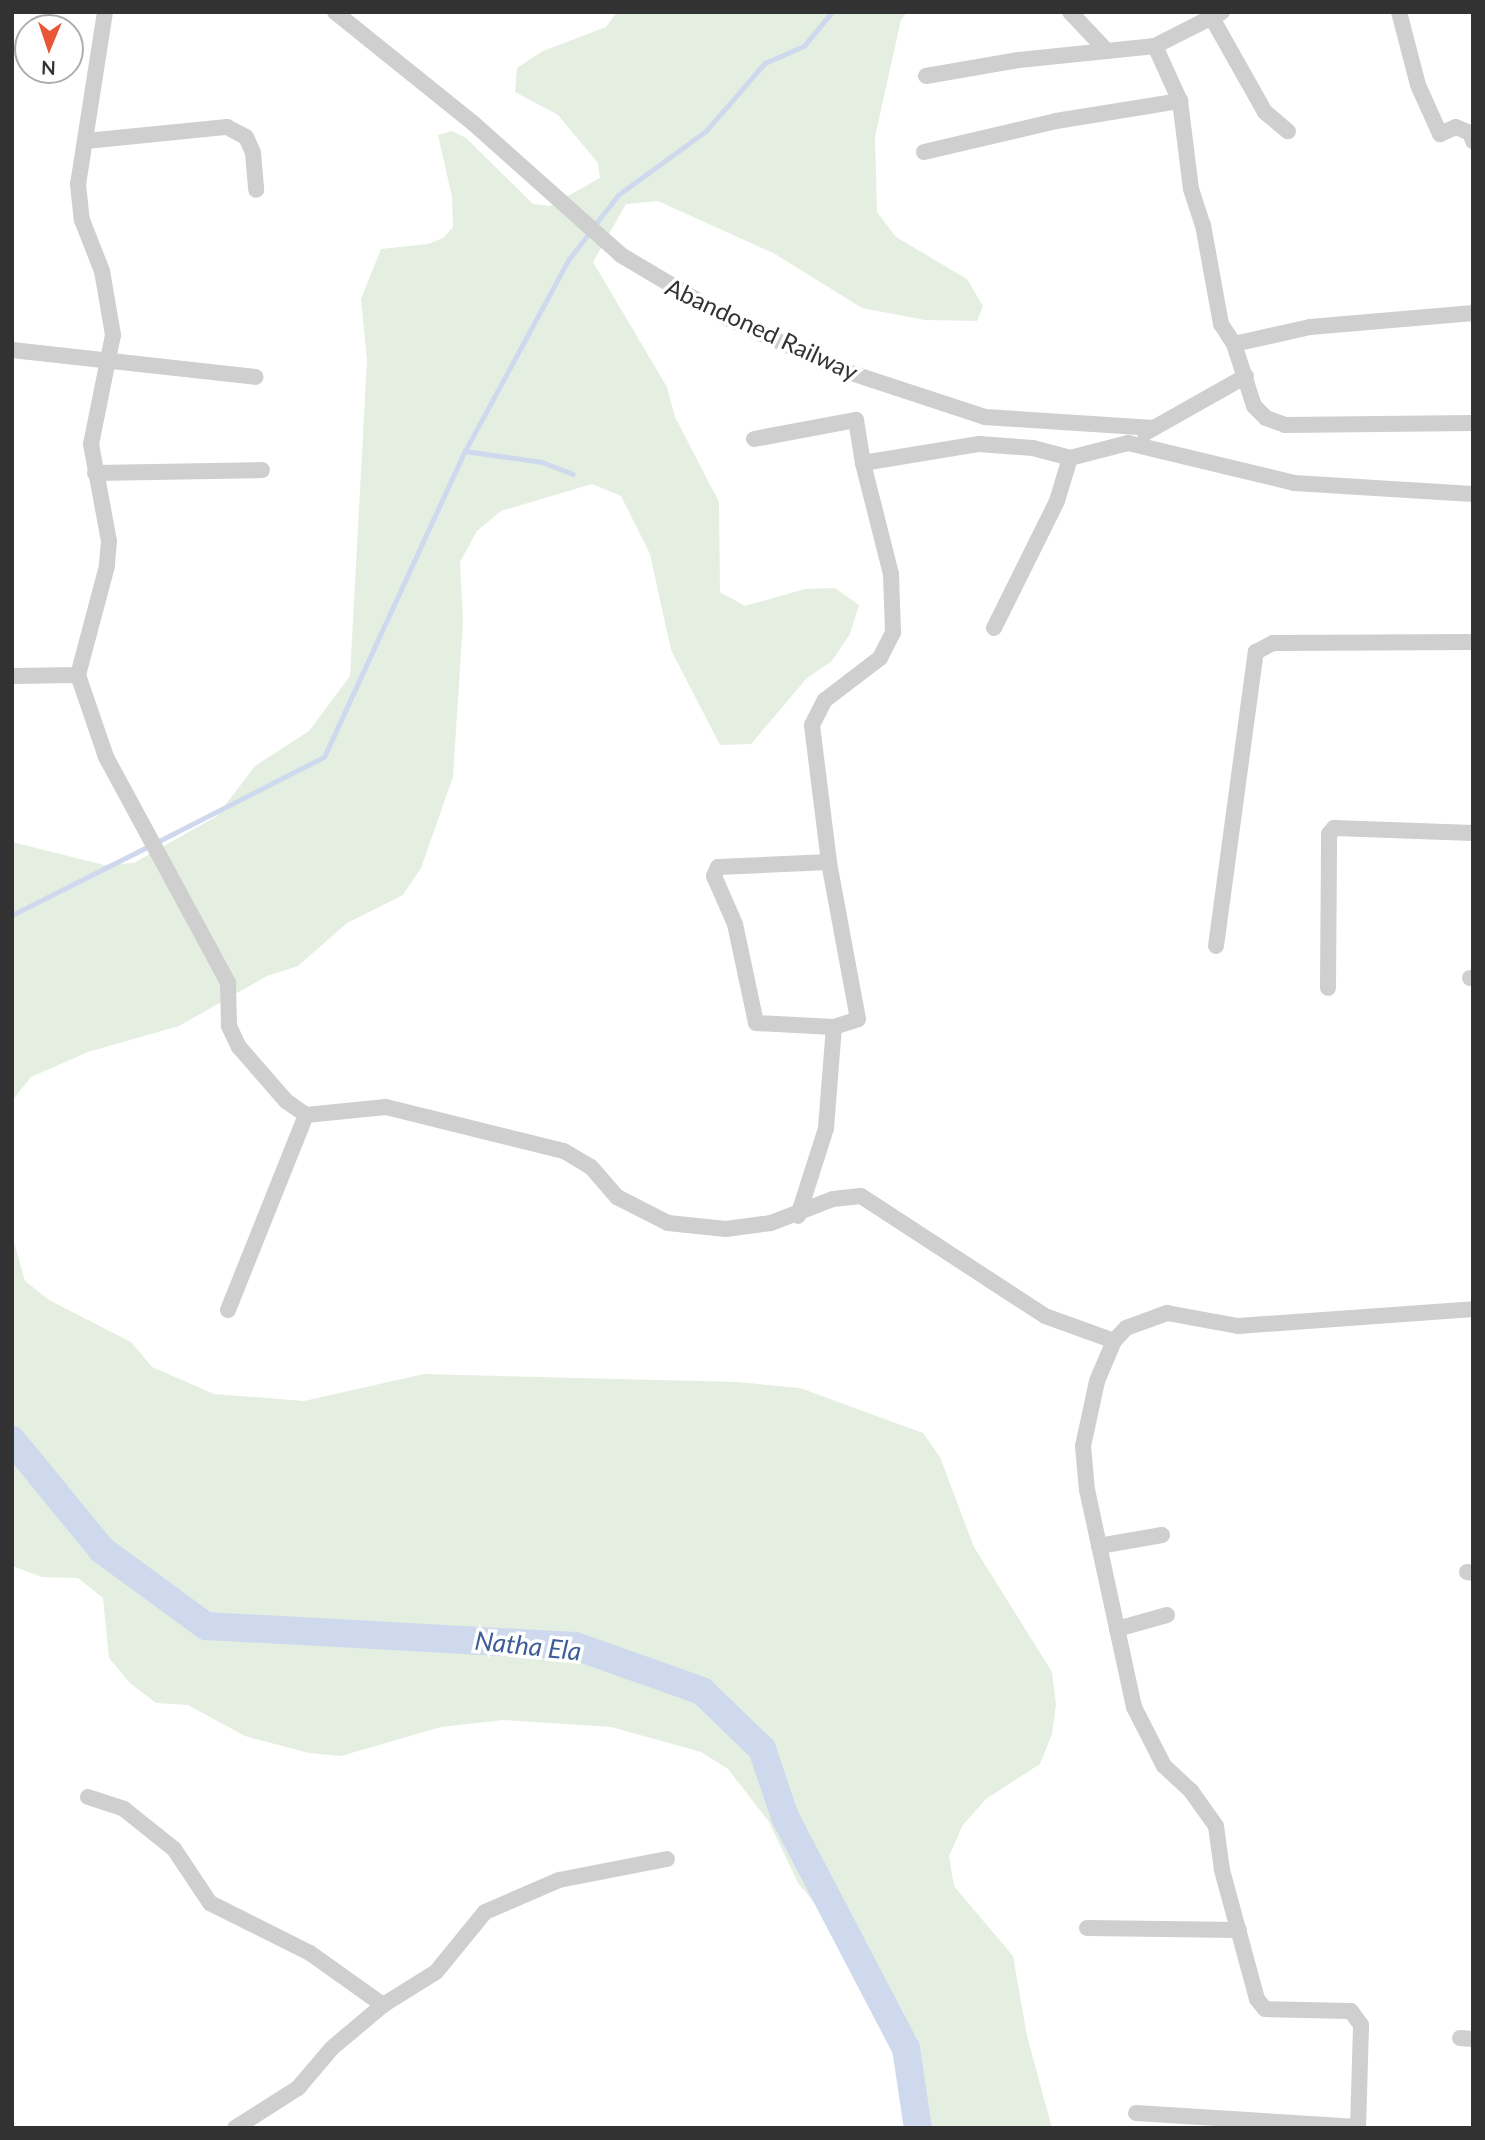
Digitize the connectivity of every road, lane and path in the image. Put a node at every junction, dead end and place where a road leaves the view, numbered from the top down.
1 (105, 12) edge
2 (335, 12) edge
3 (1070, 12) edge
4 (1399, 12) edge
5 (1217, 15) edge
6 (1155, 46) junction
7 (1107, 51) junction
8 (926, 76) dead end
9 (1180, 101) junction
10 (1288, 131) dead end
11 (86, 141) junction
12 (1473, 141) edge
13 (924, 152) dead end
14 (256, 190) dead end
15 (1473, 313) edge
16 (1234, 344) junction
17 (12, 350) edge
18 (111, 363) junction
19 (1246, 376) junction
20 (256, 377) dead end
21 (1473, 423) edge
22 (1154, 428) junction
23 (754, 439) dead end
24 (1128, 443) junction
25 (1070, 458) junction
26 (863, 463) junction
27 (262, 470) dead end
28 (95, 473) junction
29 (1473, 494) edge
30 (993, 628) dead end
31 (1473, 642) edge
32 (78, 675) junction
33 (12, 676) edge
34 (1473, 833) edge
35 (829, 862) junction
36 (1216, 946) dead end
37 (1328, 988) dead end
38 (834, 1027) junction
39 (306, 1115) junction
40 (798, 1216) junction
41 (1473, 1309) edge
42 (228, 1310) dead end
43 (1114, 1340) junction
44 (1162, 1535) dead end
45 (1099, 1546) junction
46 (1167, 1615) dead end
47 (1117, 1629) junction
48 (88, 1797) dead end
49 (667, 1859) dead end
50 (1087, 1927) dead end
51 (1239, 1930) junction
52 (383, 2005) junction
53 (1136, 2113) dead end
54 (251, 2115) junction
55 (1358, 2127) edge
56 (234, 2128) edge
57 (263, 2128) edge

1 - 11 street
2 - 22 street, Abandoned Railway
3 - 7 street
4 - 12 street
5 - 6 street
5 - 10 street
6 - 7 street
6 - 9 street
7 - 8 street
9 - 13 street
9 - 16 street
11 - 14 street
11 - 18 street
15 - 16 street
16 - 19 street
17 - 18 street
18 - 20 street
18 - 28 street
19 - 21 street
19 - 22 street
22 - 24 street
23 - 26 street
24 - 25 street
24 - 29 street
25 - 26 street
25 - 30 street
26 - 35 street
27 - 28 street
28 - 32 street
31 - 36 street
32 - 33 street
32 - 39 street
34 - 37 street
35 - 38 street
35 - 38 street
38 - 40 street
39 - 40 street
39 - 42 street
40 - 43 street
41 - 43 street
43 - 45 street
44 - 45 street
45 - 47 street
46 - 47 street
47 - 51 street
48 - 52 street
49 - 52 street
50 - 51 street
51 - 55 street
52 - 54 street
53 - 55 street
54 - 56 street
54 - 57 street

